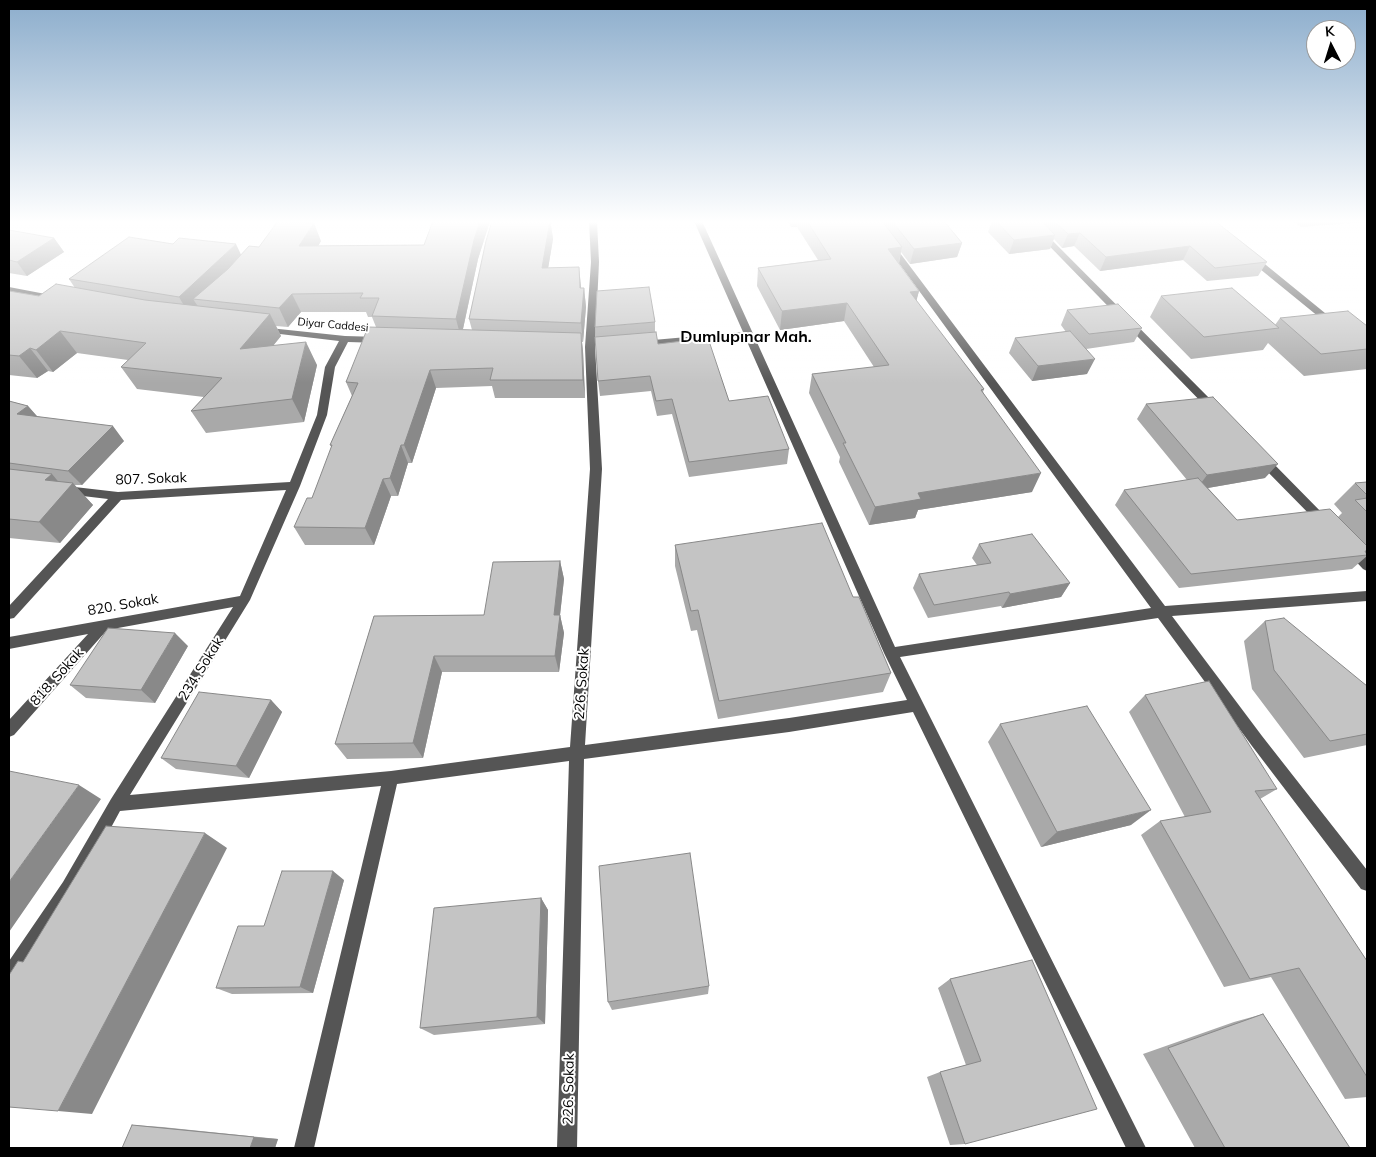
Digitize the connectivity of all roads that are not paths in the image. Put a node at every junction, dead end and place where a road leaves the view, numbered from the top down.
1 (594, 275) edge
2 (721, 275) edge
3 (912, 275) edge
4 (1082, 275) edge
5 (1273, 275) edge
6 (9, 290) edge
7 (65, 300) edge
8 (250, 328) edge
9 (1337, 328) edge
10 (747, 334) junction
11 (345, 339) junction
12 (392, 340) edge
13 (634, 344) edge
14 (1220, 415) edge
15 (1254, 450) edge
16 (294, 486) junction
17 (58, 489) edge
18 (118, 496) junction
19 (1330, 528) edge
20 (1342, 540) edge
21 (1367, 566) edge
22 (1367, 596) edge
23 (244, 600) junction
24 (1162, 612) junction
25 (9, 614) edge
26 (105, 624) junction
27 (9, 643) edge
28 (891, 654) junction
29 (916, 705) junction
30 (9, 730) edge
31 (577, 754) junction
32 (391, 778) junction
33 (116, 804) junction
34 (1367, 883) edge
35 (9, 976) edge
36 (304, 1148) edge
37 (567, 1148) edge
38 (1136, 1148) edge

1 - 31 street, 226. Sokak
2 - 10 street
3 - 24 street
4 - 14 street
5 - 9 street
6 - 7 street
8 - 11 street, Diyar Caddesi
10 - 13 street
10 - 28 street
11 - 12 street, Diyar Caddesi
11 - 16 street, 234. Sokak
15 - 19 street
16 - 18 street, 807. Sokak
16 - 23 street, 234. Sokak
17 - 18 street, 807. Sokak
18 - 25 street
20 - 21 street
22 - 24 street
23 - 26 street, 820. Sokak
23 - 33 street, 234. Sokak
24 - 28 street
24 - 34 street
26 - 27 street, 820. Sokak
26 - 30 street, 818. Sokak
28 - 29 street
29 - 31 street
29 - 38 street
31 - 32 street
31 - 37 street, 226. Sokak
32 - 33 street
32 - 36 street
33 - 35 street, 234. Sokak

